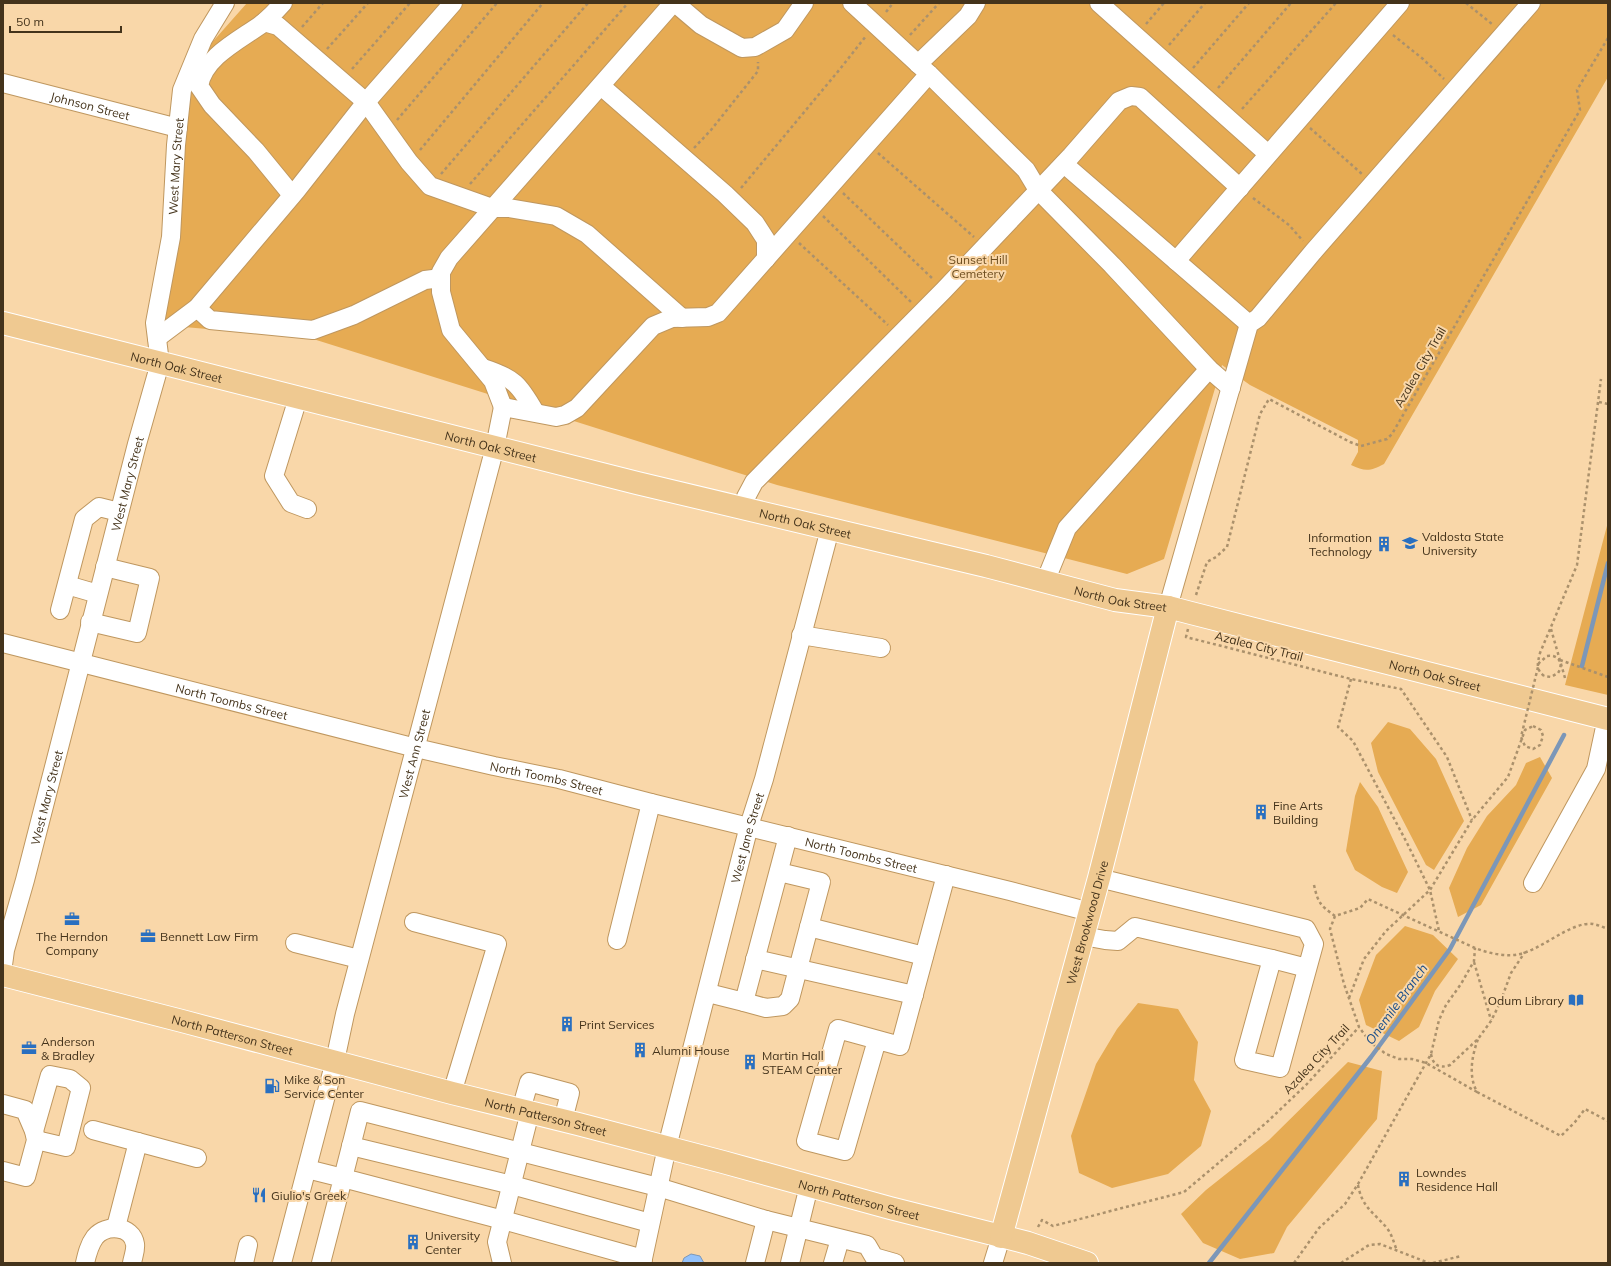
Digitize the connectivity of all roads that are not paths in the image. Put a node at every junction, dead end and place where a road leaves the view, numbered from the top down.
1 (225, 3) edge
2 (283, 3) edge
3 (453, 3) edge
4 (674, 3) edge
5 (804, 3) edge
6 (852, 3) edge
7 (976, 3) edge
8 (1099, 3) edge
9 (1400, 3) edge
10 (1531, 3) edge
11 (264, 22) junction
12 (923, 69) junction
13 (3, 83) edge
14 (601, 86) junction
15 (366, 102) junction
16 (178, 128) junction
17 (1268, 154) junction
18 (1064, 164) junction
19 (1240, 188) junction
20 (1038, 190) junction
21 (292, 195) junction
22 (492, 208) junction
23 (766, 259) junction
24 (1176, 261) junction
25 (441, 278) junction
26 (197, 308) junction
27 (682, 318) junction
28 (3, 323) edge
29 (1249, 324) junction
30 (157, 338) junction
31 (160, 363) junction
32 (483, 368) junction
33 (1209, 369) junction
34 (1230, 388) junction
35 (298, 398) junction
36 (503, 407) junction
37 (535, 412) junction
38 (495, 447) junction
39 (743, 508) junction
40 (307, 509) dead end
41 (119, 512) junction
42 (830, 529) junction
43 (105, 567) junction
44 (1045, 582) junction
45 (67, 585) junction
46 (98, 594) junction
47 (1168, 607) junction
48 (60, 610) dead end
49 (90, 622) junction
50 (801, 635) junction
51 (3, 643) edge
52 (881, 648) dead end
53 (80, 662) junction
54 (1607, 718) edge
55 (416, 748) junction
56 (651, 803) junction
57 (749, 826) junction
58 (788, 836) junction
59 (779, 872) junction
60 (946, 875) junction
61 (1099, 878) junction
62 (1533, 883) dead end
63 (1090, 912) junction
64 (414, 922) dead end
65 (809, 927) junction
66 (1083, 936) junction
67 (617, 940) dead end
68 (295, 942) dead end
69 (924, 956) junction
70 (359, 959) junction
71 (756, 959) junction
72 (1272, 959) junction
73 (3, 965) edge
74 (1308, 968) junction
75 (798, 969) junction
76 (3, 976) edge
77 (708, 993) junction
78 (914, 995) junction
79 (744, 1002) junction
80 (877, 1040) junction
81 (335, 1062) junction
82 (452, 1093) junction
83 (3, 1104) edge
84 (526, 1111) junction
85 (563, 1120) junction
86 (93, 1130) dead end
87 (138, 1142) junction
88 (351, 1146) junction
89 (667, 1147) junction
90 (520, 1151) junction
91 (197, 1158) dead end
92 (307, 1169) junction
93 (3, 1171) edge
94 (343, 1178) junction
95 (512, 1185) junction
96 (809, 1186) junction
97 (658, 1187) junction
98 (503, 1220) junction
99 (766, 1220) junction
100 (650, 1223) junction
101 (116, 1227) junction
102 (798, 1228) junction
103 (1001, 1237) junction
104 (840, 1239) junction
105 (248, 1245) dead end
106 (642, 1261) edge
107 (506, 1262) edge
108 (85, 1263) edge
109 (132, 1263) edge
110 (244, 1263) edge
111 (282, 1263) edge
112 (322, 1263) edge
113 (755, 1263) edge
114 (790, 1263) edge
115 (833, 1263) edge
116 (895, 1263) edge
117 (993, 1263) edge
118 (1087, 1263) edge

1 - 16 street, West Mary Street
2 - 11 street
3 - 15 street
4 - 5 street
4 - 14 street
6 - 12 street
7 - 12 street
8 - 17 street
9 - 17 street
10 - 29 street
11 - 15 street
11 - 21 street
12 - 20 street
12 - 23 street
13 - 16 street, Johnson Street
14 - 22 street
14 - 23 street
15 - 21 street
15 - 22 street
16 - 30 street, West Mary Street
17 - 19 street
18 - 19 street
18 - 20 street
18 - 24 street
19 - 24 street
20 - 33 street
20 - 39 street
21 - 26 street
22 - 25 street
22 - 27 street
23 - 27 street
24 - 29 street
25 - 26 street
25 - 32 street
26 - 30 street
27 - 37 street
28 - 31 main road, North Oak Street
29 - 34 street
30 - 31 street, West Mary Street
31 - 35 main road, North Oak Street
31 - 41 street, West Mary Street
32 - 36 street
32 - 37 street
33 - 34 street
33 - 44 street
34 - 47 street
35 - 38 main road, North Oak Street
35 - 40 street
36 - 37 street
36 - 38 street, West Ann Street
38 - 39 main road, North Oak Street
38 - 55 street, West Ann Street
39 - 42 main road, North Oak Street
41 - 43 street, West Mary Street
41 - 45 street
42 - 44 main road, North Oak Street
42 - 50 street, West Jane Street
43 - 46 street, West Mary Street
43 - 49 street
44 - 47 main road, North Oak Street
45 - 46 street
45 - 48 street
46 - 49 street, West Mary Street
47 - 54 main road, North Oak Street
47 - 61 main road, West Brookwood Drive
49 - 53 street, West Mary Street
50 - 52 street
50 - 57 street, West Jane Street
51 - 53 street, North Toombs Street
53 - 55 street, North Toombs Street
53 - 73 street, West Mary Street
54 - 62 street
55 - 56 street, North Toombs Street
55 - 70 street, West Ann Street
56 - 57 street, North Toombs Street
56 - 67 street
57 - 58 street, North Toombs Street
57 - 77 street, West Jane Street
58 - 59 street
58 - 60 street, North Toombs Street
59 - 65 street
59 - 71 street
60 - 63 street, North Toombs Street
60 - 69 street
61 - 63 main road, West Brookwood Drive
61 - 74 street
63 - 66 main road, West Brookwood Drive
64 - 82 street
65 - 69 street
65 - 75 street
66 - 72 street
66 - 103 main road, West Brookwood Drive
68 - 70 street
69 - 78 street
70 - 81 street, West Ann Street
71 - 75 street
71 - 79 street
72 - 74 street
72 - 74 street
75 - 78 street
75 - 79 street
76 - 81 main road, North Patterson Street
77 - 79 street
77 - 89 street, West Jane Street
78 - 80 street
80 - 80 street
81 - 82 main road, North Patterson Street
81 - 92 street, West Ann Street
82 - 84 main road, North Patterson Street
83 - 93 street
84 - 85 main road, North Patterson Street
84 - 85 street
84 - 90 street
85 - 89 main road, North Patterson Street
86 - 87 street
87 - 91 street
87 - 101 street
88 - 90 street
88 - 94 street
88 - 95 street
89 - 96 main road, North Patterson Street
89 - 97 street, West Jane Street
90 - 95 street
90 - 97 street
92 - 94 street
92 - 111 street, West Ann Street
94 - 98 street
94 - 112 street
95 - 98 street
95 - 100 street
96 - 102 street
96 - 103 main road, North Patterson Street
97 - 99 street
97 - 100 street, West Jane Street
98 - 106 street
98 - 107 street
99 - 102 street
99 - 113 street
100 - 106 street, West Jane Street
101 - 108 street
101 - 109 street
102 - 104 street
102 - 114 street
103 - 117 street
103 - 118 main road, North Patterson Street
104 - 115 street
104 - 116 street
105 - 110 street

